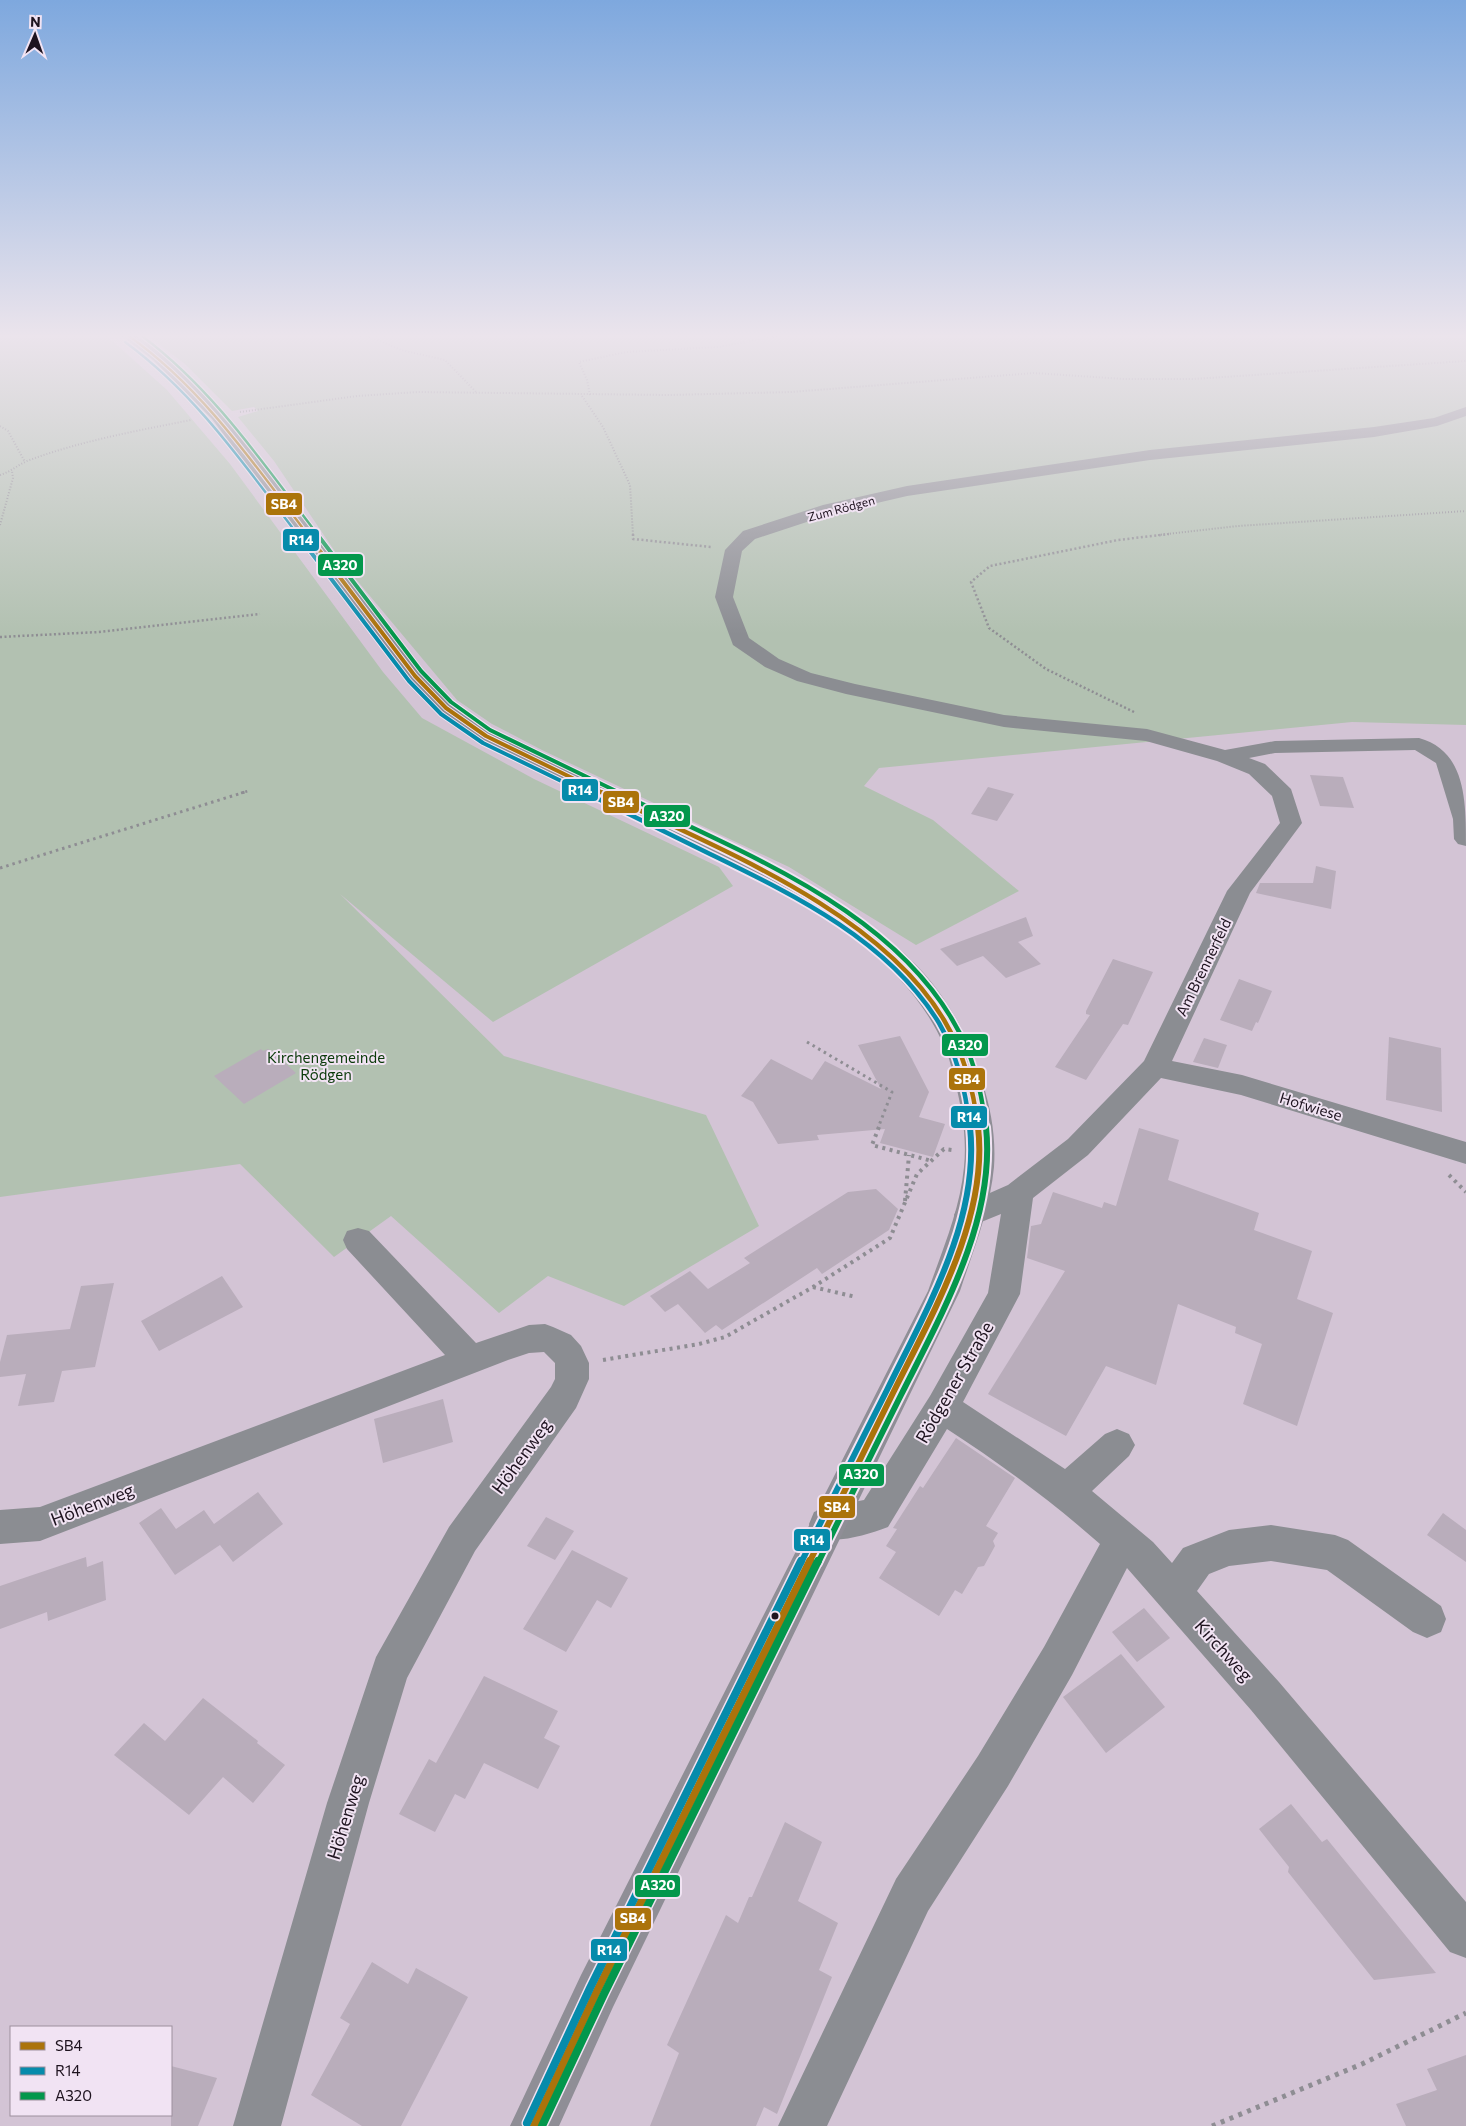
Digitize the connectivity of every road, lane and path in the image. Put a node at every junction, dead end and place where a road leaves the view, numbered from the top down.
1 (10, 435) edge
2 (117, 435) edge
3 (232, 435) edge
4 (606, 435) edge
5 (1344, 435) edge
6 (25, 462) junction
7 (12, 471) junction
8 (0, 475) edge
9 (1466, 511) edge
10 (0, 525) edge
11 (734, 550) junction
12 (260, 614) dead end
13 (0, 637) edge
14 (1136, 712) dead end
15 (1225, 756) junction
16 (248, 791) dead end
17 (1466, 839) edge
18 (0, 868) edge
19 (807, 1042) dead end
20 (1155, 1067) junction
21 (980, 1151) junction
22 (1466, 1153) edge
23 (909, 1154) junction
24 (933, 1161) junction
25 (1019, 1193) junction
26 (905, 1207) junction
27 (969, 1215) junction
28 (358, 1240) dead end
29 (813, 1287) junction
30 (856, 1297) dead end
31 (469, 1358) junction
32 (573, 1364) junction
33 (942, 1407) junction
34 (1117, 1445) dead end
35 (1066, 1491) junction
36 (827, 1524) junction
37 (0, 1527) edge
38 (1122, 1539) junction
39 (1173, 1592) junction
40 (1427, 1619) dead end
41 (1466, 1936) edge
42 (1466, 2013) edge
43 (258, 2126) edge
44 (534, 2126) edge
45 (802, 2126) edge
46 (1212, 2126) edge

1 - 6 path
2 - 6 path
3 - 21 main road
4 - 11 path
5 - 11 street, Zum Rödgen
6 - 7 path
7 - 8 path
7 - 10 path
9 - 14 path
11 - 15 street, Am Brennerfeld
12 - 13 path
15 - 17 street
15 - 20 street, Am Brennerfeld
16 - 18 path
19 - 23 path
20 - 22 street, Hofwiese
20 - 25 street, Am Brennerfeld
21 - 24 path
21 - 27 main road
23 - 24 path
23 - 26 path
24 - 26 path
25 - 27 street, Am Brennerfeld
25 - 33 street, Rödgener Straße
26 - 29 path
27 - 36 main road
28 - 31 street
29 - 30 path
29 - 32 path
31 - 32 street, Höhenweg
31 - 37 street, Höhenweg
32 - 43 street, Höhenweg
33 - 35 street, Kirchweg
33 - 36 street, Rödgener Straße
34 - 35 street
35 - 38 street, Kirchweg
36 - 44 main road
38 - 39 street, Kirchweg
38 - 45 street
39 - 40 street
39 - 41 street, Kirchweg
42 - 46 path

